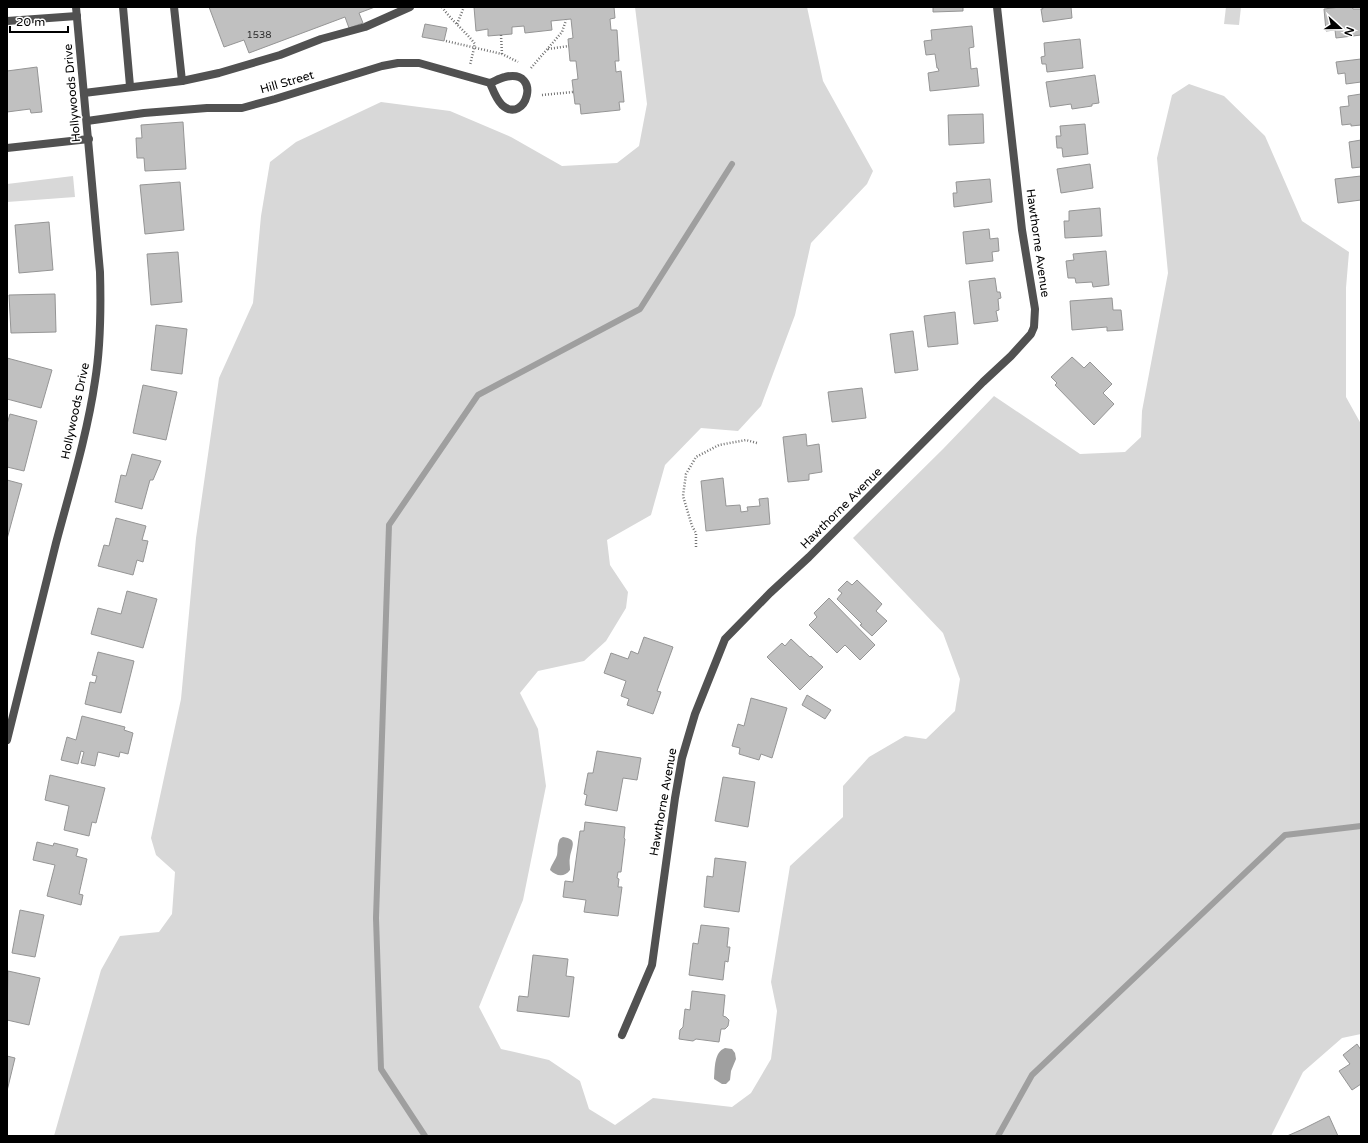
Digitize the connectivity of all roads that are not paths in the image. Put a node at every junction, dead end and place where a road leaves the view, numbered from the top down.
1 (76, 7) edge
2 (123, 7) edge
3 (174, 7) edge
4 (410, 7) edge
5 (998, 7) edge
6 (77, 16) junction
7 (7, 21) edge
8 (182, 81) junction
9 (490, 83) junction
10 (130, 86) junction
11 (84, 93) junction
12 (87, 121) junction
13 (89, 139) junction
14 (7, 148) edge
15 (7, 740) edge
16 (622, 1035) dead end

1 - 6 street, Hollywoods Drive
2 - 10 street
3 - 8 street
4 - 8 street
5 - 16 street, Hawthorne Avenue
6 - 7 street
6 - 11 street, Hollywoods Drive
8 - 10 street
9 - 9 street
9 - 12 street, Hill Street
10 - 11 street
11 - 12 street, Hollywoods Drive
12 - 13 street, Hollywoods Drive
13 - 14 street
13 - 15 street, Hollywoods Drive

